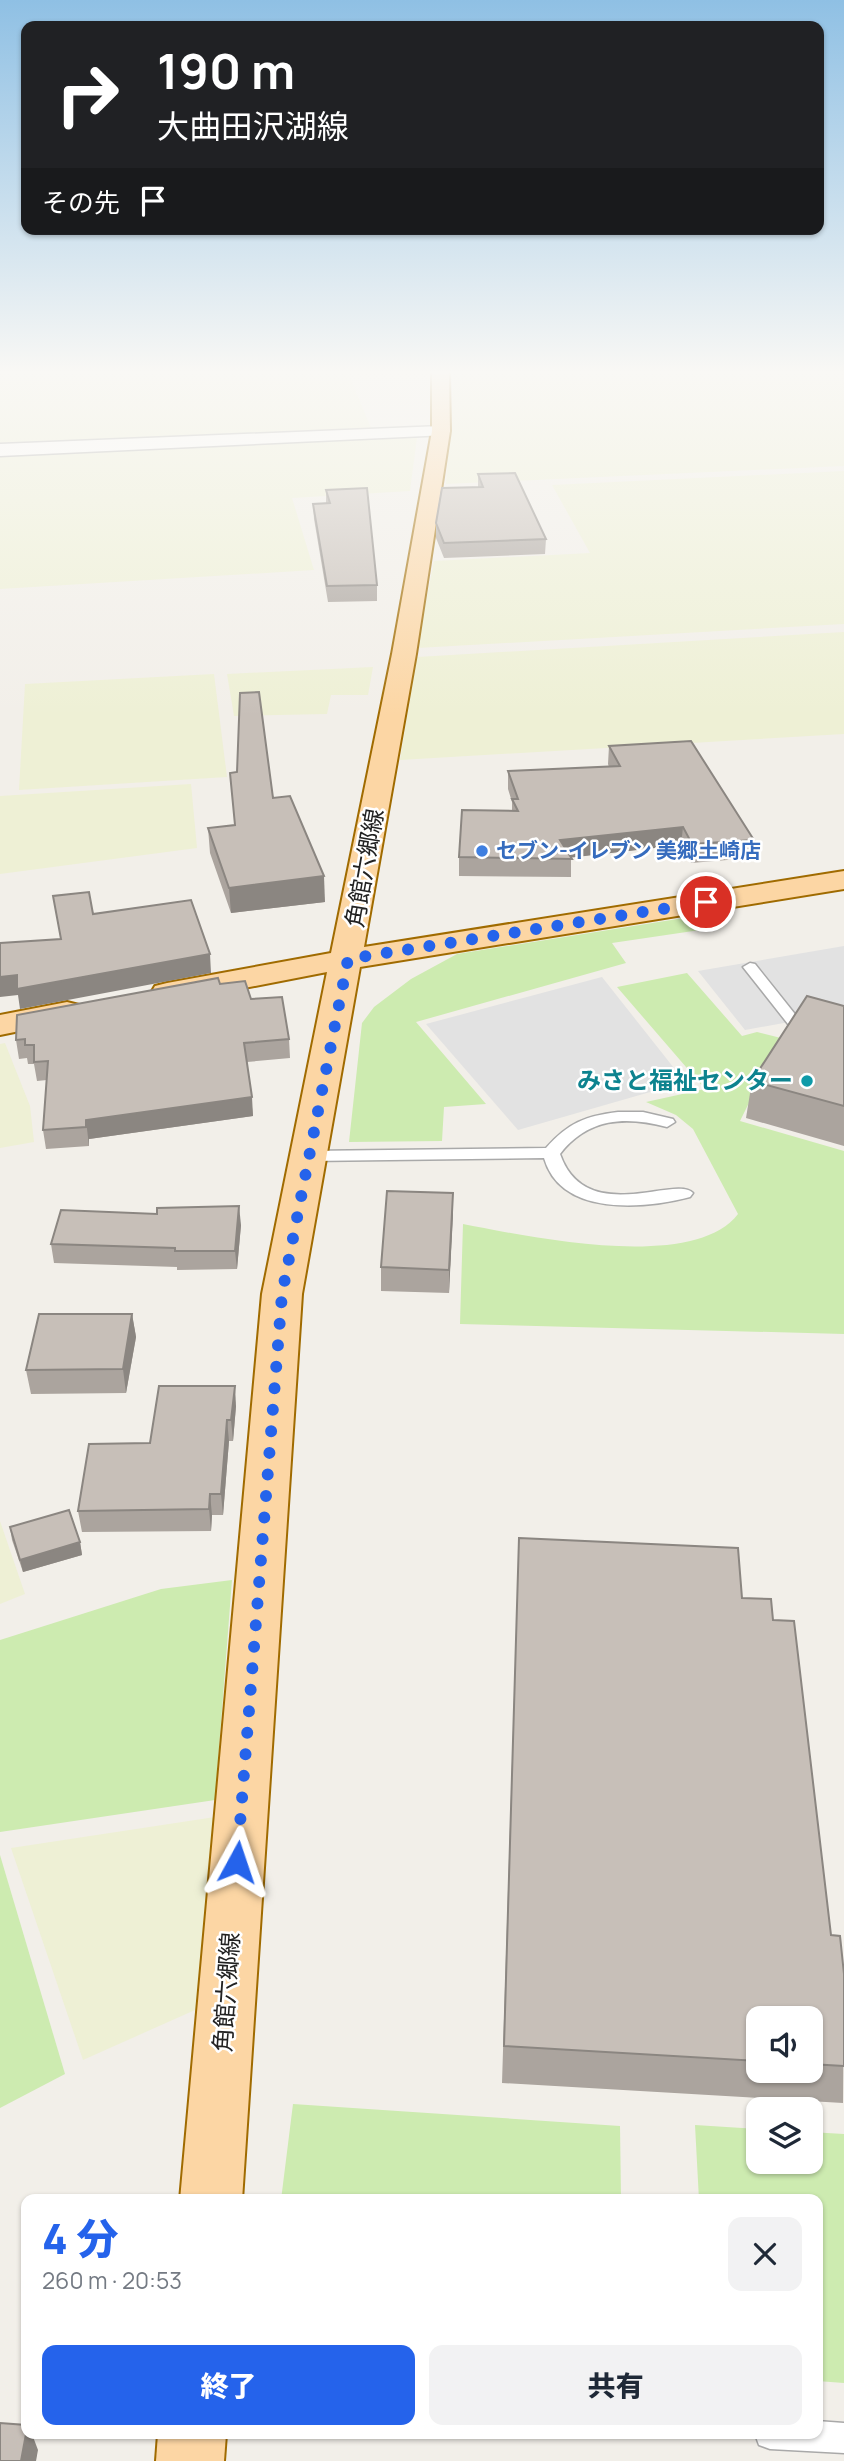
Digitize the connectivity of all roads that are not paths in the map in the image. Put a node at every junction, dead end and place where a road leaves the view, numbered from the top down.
1 (431, 487) edge
2 (844, 880) edge
3 (348, 959) junction
4 (750, 967) dead end
5 (134, 1000) edge
6 (94, 1007) edge
7 (0, 1025) edge
8 (844, 1034) edge
9 (667, 1122) dead end
10 (551, 1153) junction
11 (309, 1156) junction
12 (684, 1193) dead end
13 (211, 2194) edge
14 (823, 2437) edge
15 (844, 2438) edge
16 (192, 2439) edge
17 (190, 2461) edge

1 - 3 main road, 角館六郷線
2 - 3 main road
3 - 5 main road
3 - 11 main road, 角館六郷線
4 - 8 lane
6 - 7 main road
9 - 10 lane
10 - 11 lane
10 - 12 lane
11 - 13 main road, 角館六郷線
14 - 15 lane
16 - 17 main road

